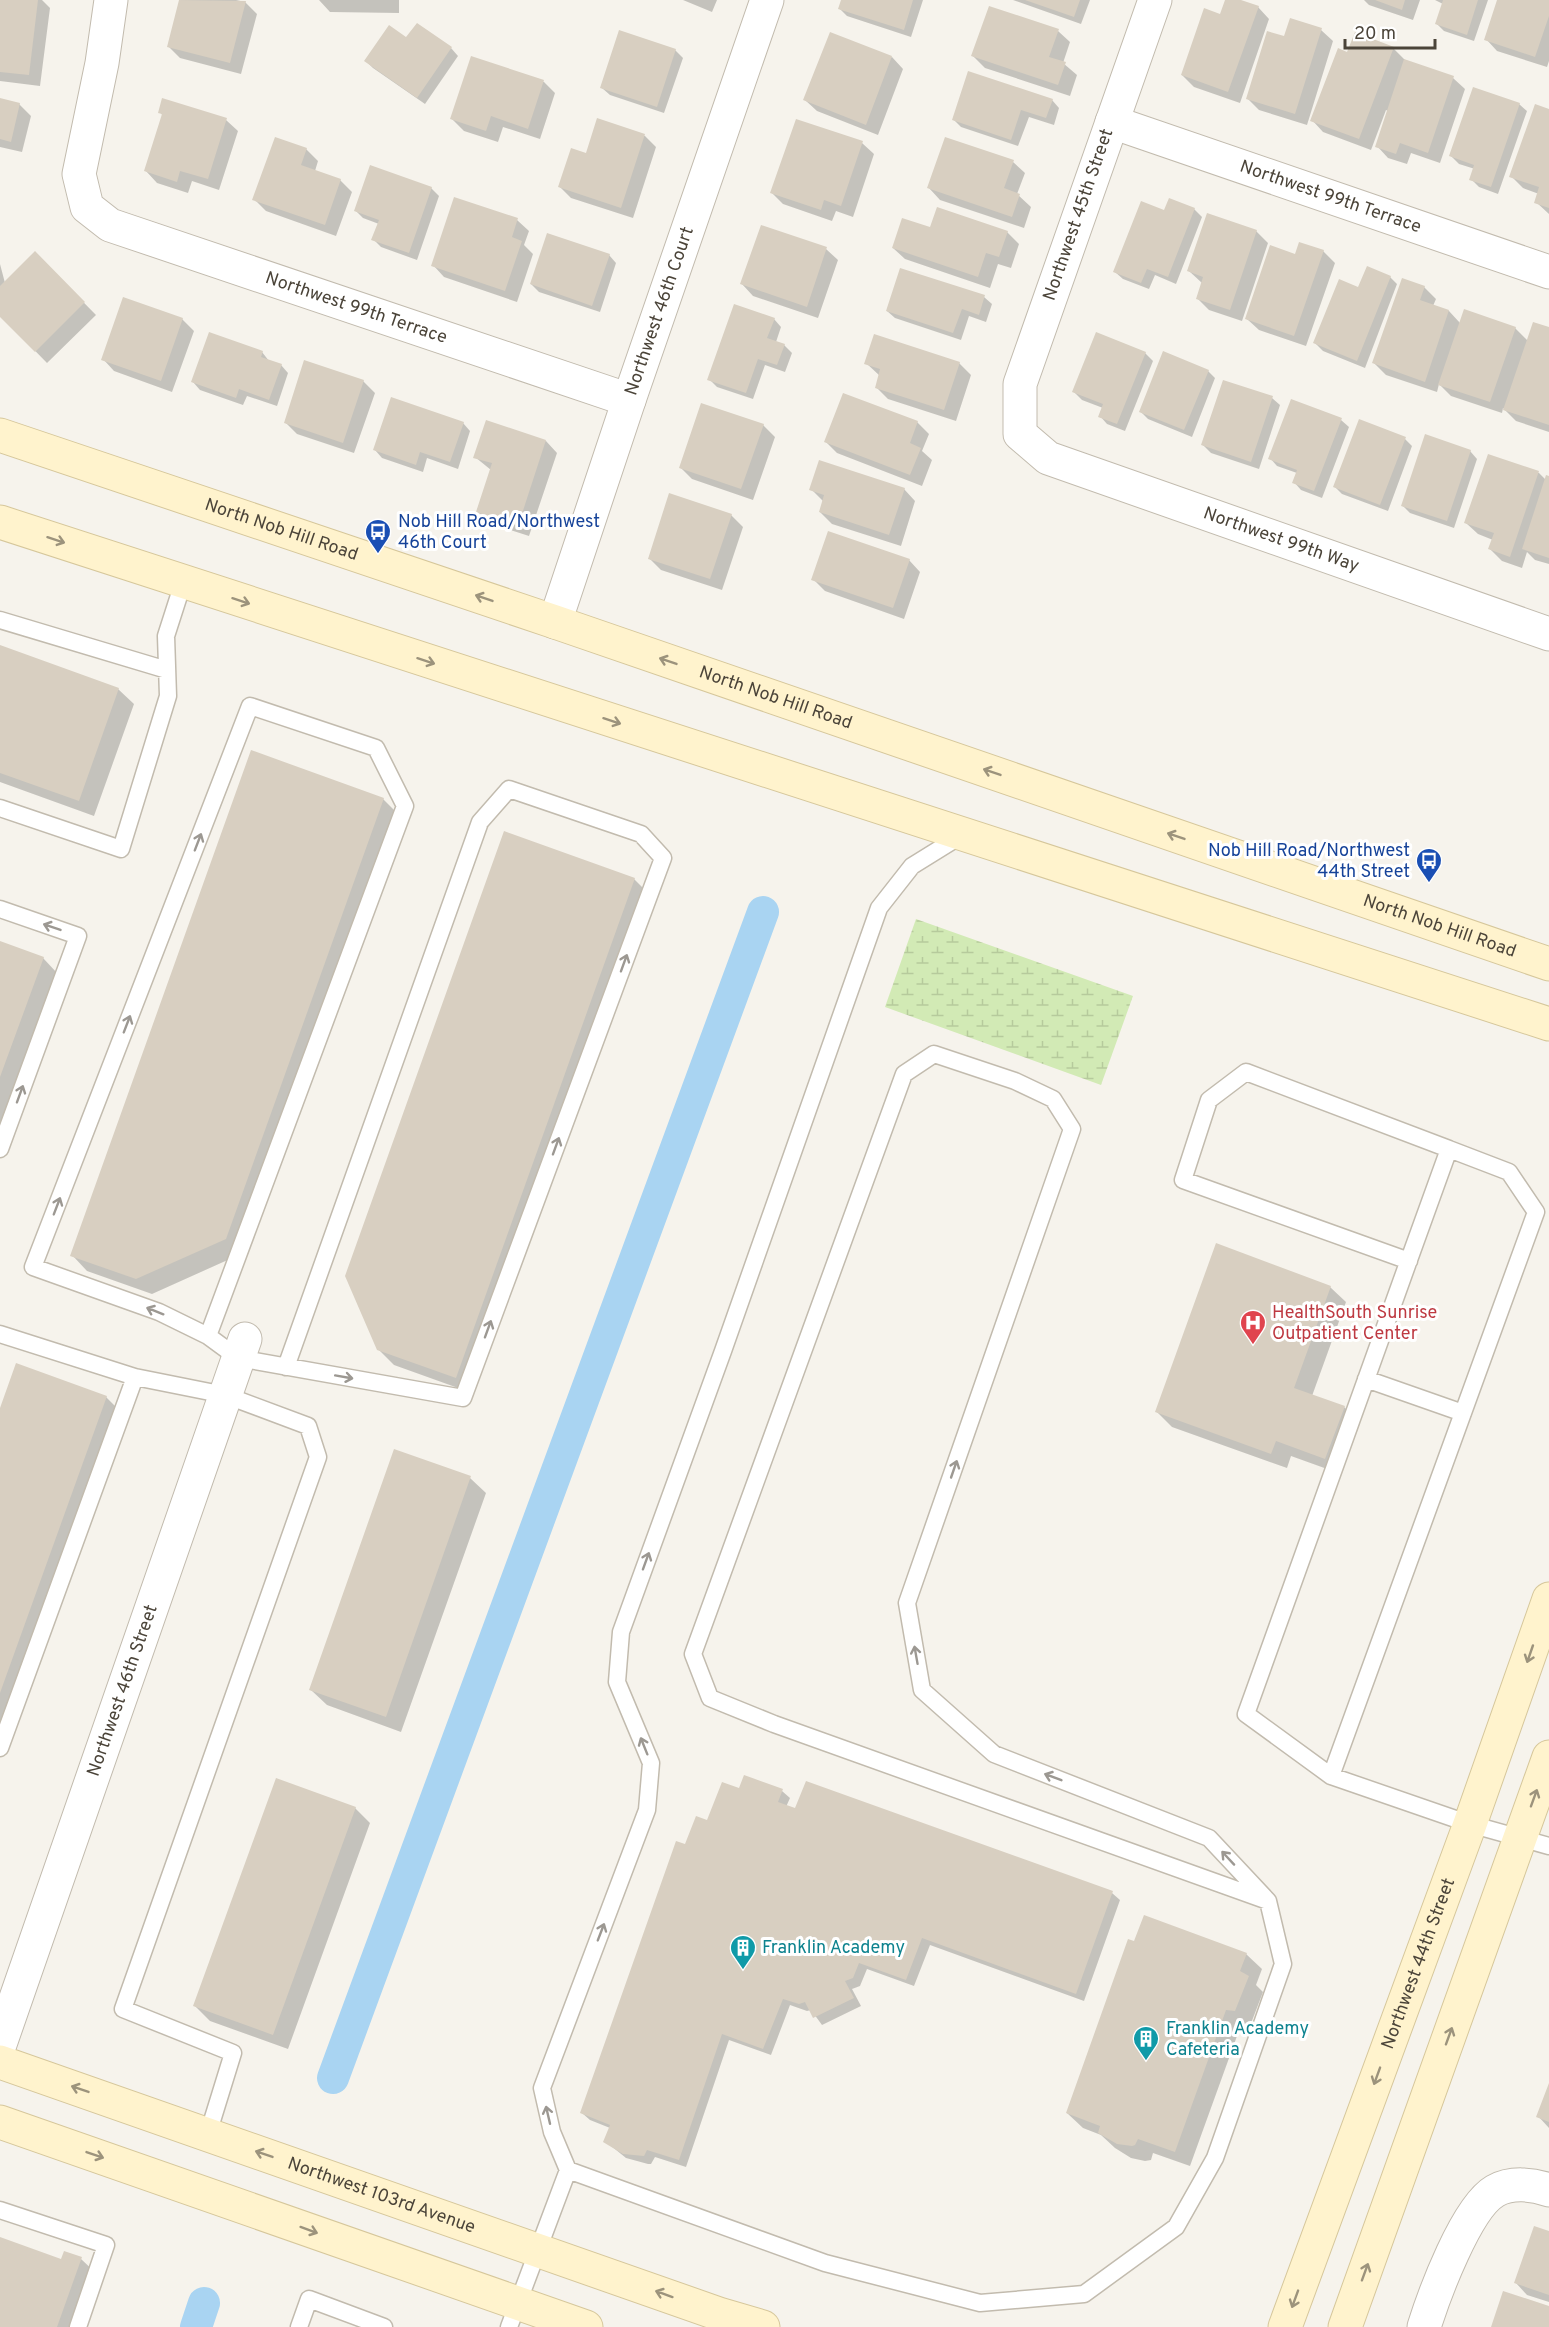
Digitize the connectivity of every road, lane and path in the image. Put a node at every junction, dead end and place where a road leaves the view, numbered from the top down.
1 (111, 0) edge
2 (767, 0) edge
3 (1155, 0) edge
4 (1112, 122) junction
5 (1549, 272) edge
6 (629, 400) junction
7 (1020, 434) joint
8 (0, 435) edge
9 (0, 522) edge
10 (183, 583) junction
11 (0, 620) edge
12 (555, 622) junction
13 (1549, 634) edge
14 (167, 670) junction
15 (0, 808) edge
16 (962, 835) junction
17 (0, 909) edge
18 (1549, 964) edge
19 (1549, 1024) edge
20 (0, 1149) edge
21 (1449, 1149) junction
22 (1409, 1261) junction
23 (0, 1334) edge
24 (208, 1336) junction
25 (241, 1348) junction
26 (286, 1367) junction
27 (135, 1377) junction
28 (1366, 1379) junction
29 (225, 1395) junction
30 (1463, 1413) junction
31 (1549, 1599) edge
32 (0, 1748) edge
33 (1549, 1757) edge
34 (1331, 1776) junction
35 (1470, 1824) junction
36 (1534, 1842) edge
37 (1268, 1901) junction
38 (0, 2044) edge
39 (0, 2062) edge
40 (0, 2122) edge
41 (208, 2134) junction
42 (568, 2170) junction
43 (1549, 2190) edge
44 (0, 2210) edge
45 (537, 2249) junction
46 (513, 2315) edge
47 (78, 2327) edge
48 (299, 2327) edge
49 (384, 2327) edge
50 (586, 2327) edge
51 (764, 2327) edge
52 (1285, 2327) edge
53 (1346, 2327) edge
54 (1424, 2327) edge

1 - 6 street, Northwest 99th Terrace
2 - 6 street, Northwest 46th Court
3 - 4 street, Northwest 45th Street
4 - 5 street, Northwest 99th Terrace
4 - 7 street, Northwest 45th Street
6 - 12 street, Northwest 46th Court
7 - 13 street, Northwest 99th Way
12 -> 8 main road, North Nob Hill Road
9 -> 10 main road
10 - 14 lane
10 -> 16 main road
11 - 14 lane
18 -> 12 main road, North Nob Hill Road
14 - 15 lane
16 - 19 main road
42 -> 16 lane
20 -> 17 lane
21 - 22 lane
21 - 22 lane
21 - 30 lane
22 - 28 lane
23 - 27 lane
24 -> 24 lane
24 - 25 lane
25 - 26 lane
25 - 29 street, Northwest 46th Street
26 -> 26 lane
27 - 29 lane
27 - 32 lane
28 - 30 lane
28 - 34 lane
29 - 38 street, Northwest 46th Street
29 - 41 lane
30 - 34 lane
31 -> 35 main road, Northwest 44th Street
36 -> 33 main road
34 - 35 lane
35 - 36 lane
35 -> 52 main road, Northwest 44th Street
53 -> 36 main road
37 -> 37 lane
37 - 42 lane
41 -> 39 main road, Northwest 103rd Avenue
40 -> 46 main road
45 -> 41 main road, Northwest 103rd Avenue
42 - 45 lane
43 - 54 street
44 - 47 lane
45 - 46 lane
51 -> 45 main road, Northwest 103rd Avenue
46 - 50 main road
48 - 49 lane

